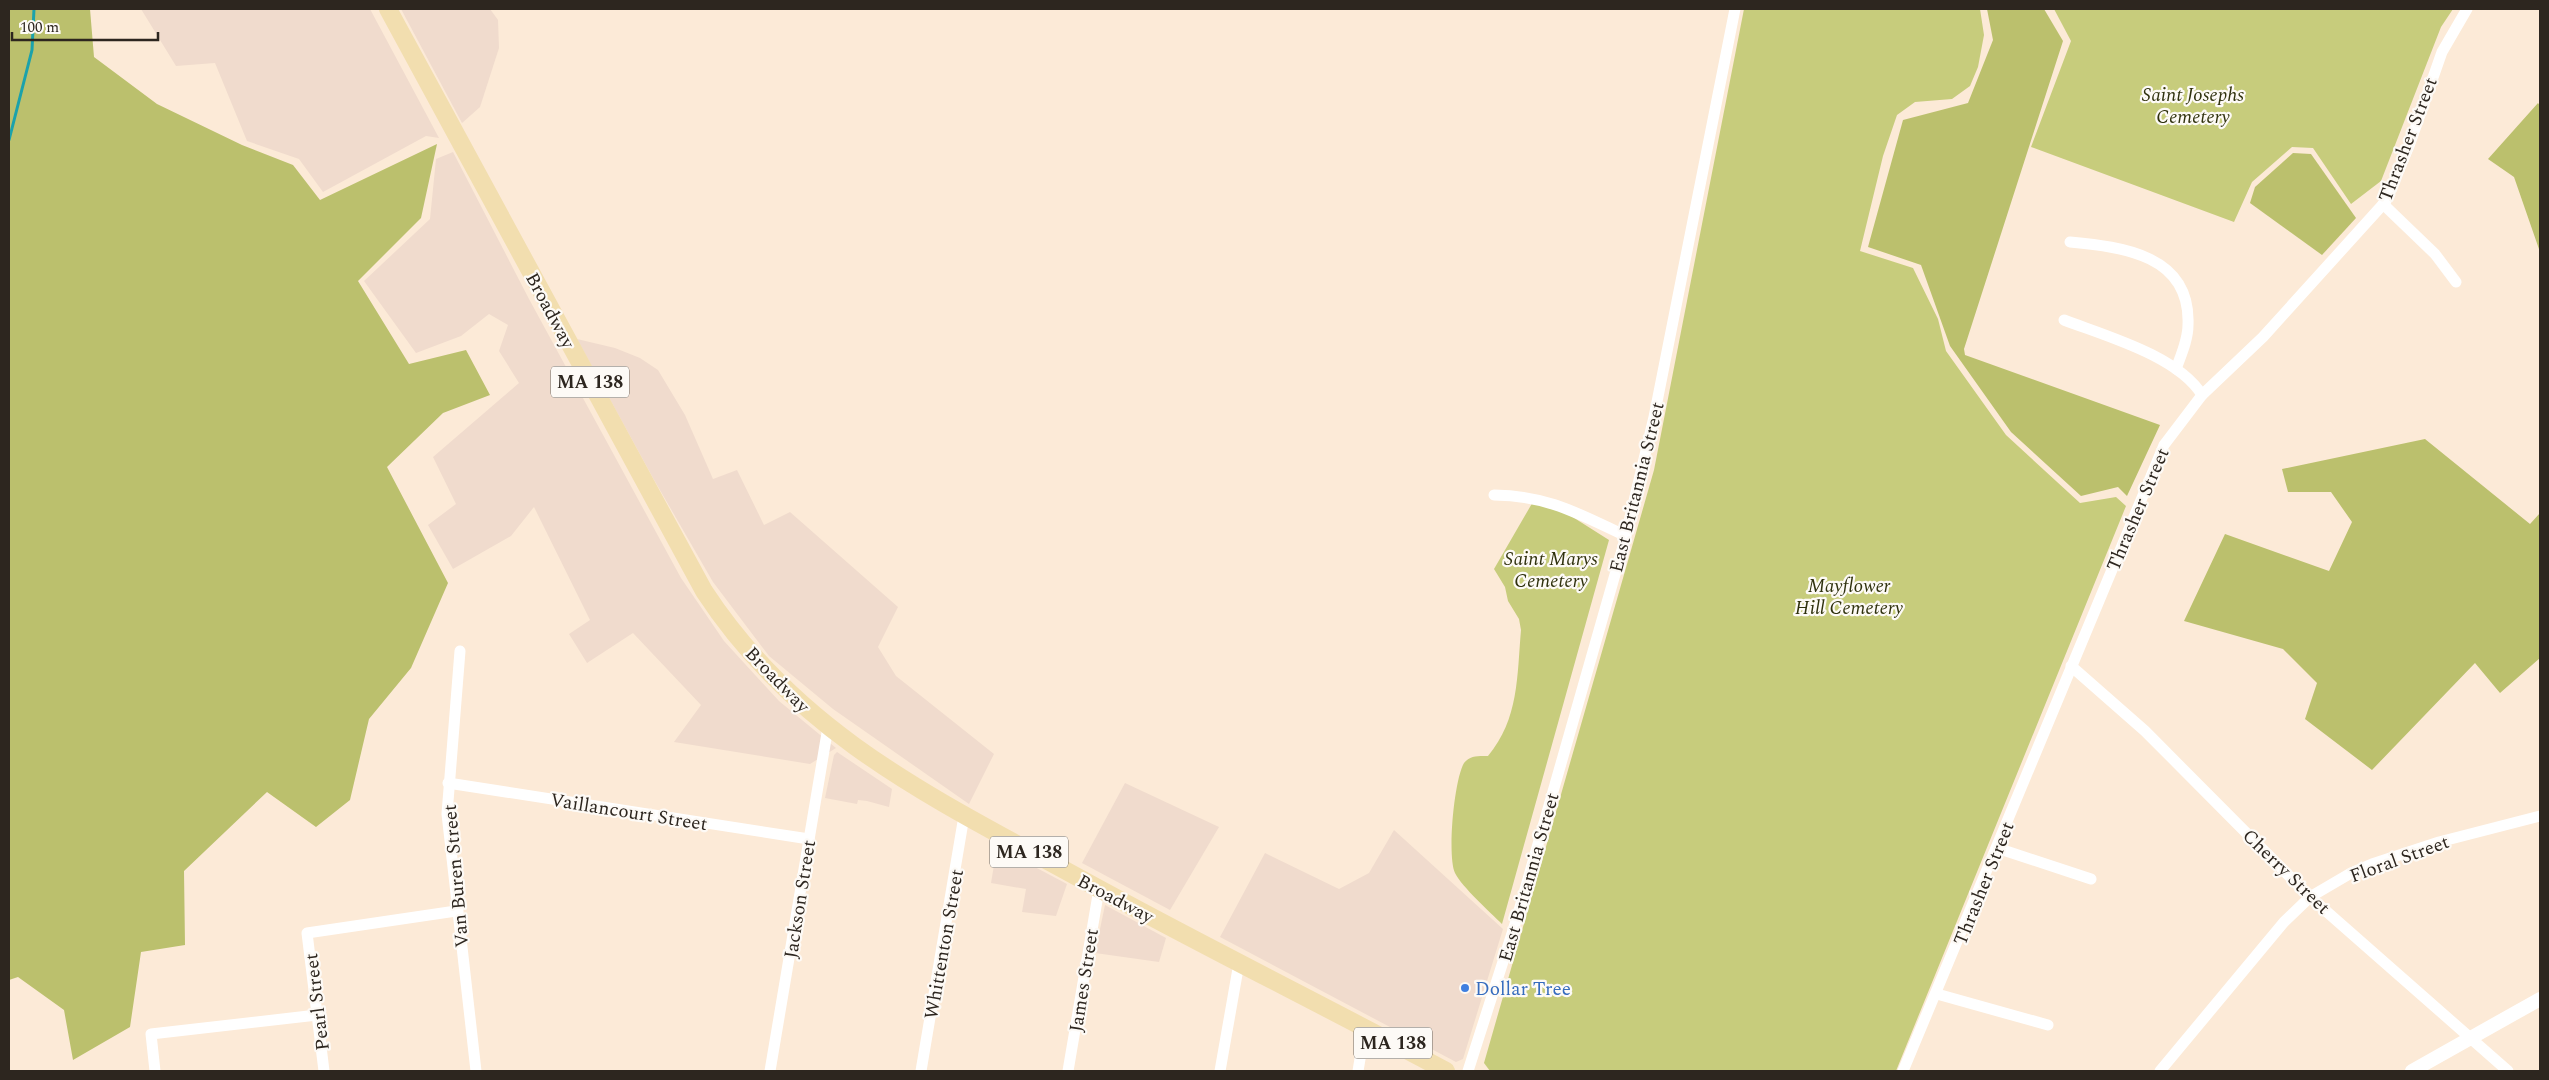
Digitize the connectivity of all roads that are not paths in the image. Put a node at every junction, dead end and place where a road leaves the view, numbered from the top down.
1 (388, 9) edge
2 (1735, 9) edge
3 (2467, 9) edge
4 (2383, 204) junction
5 (2070, 242) dead end
6 (2456, 282) dead end
7 (2064, 320) dead end
8 (2176, 369) junction
9 (2202, 395) junction
10 (1494, 495) dead end
11 (1626, 536) junction
12 (460, 651) dead end
13 (2071, 666) junction
14 (828, 728) junction
15 (448, 783) junction
16 (964, 816) junction
17 (2540, 816) edge
18 (808, 839) junction
19 (1997, 848) junction
20 (2090, 879) dead end
21 (1099, 889) junction
22 (2310, 897) junction
23 (456, 911) junction
24 (1239, 963) junction
25 (1936, 994) junction
26 (2540, 999) edge
27 (317, 1015) junction
28 (2048, 1026) dead end
29 (1365, 1029) junction
30 (2473, 1038) junction
31 (155, 1071) edge
32 (324, 1071) edge
33 (476, 1071) edge
34 (770, 1071) edge
35 (921, 1071) edge
36 (1068, 1071) edge
37 (1220, 1071) edge
38 (1358, 1071) edge
39 (1446, 1071) edge
40 (1468, 1071) edge
41 (1903, 1071) edge
42 (2160, 1071) edge
43 (2412, 1071) edge
44 (2508, 1071) edge

1 - 14 main road, Broadway / MA 138
2 - 11 street, East Britannia Street
3 - 4 street, Thrasher Street
4 - 6 street
4 - 9 street, Thrasher Street
5 - 8 street
7 - 8 street
8 - 9 street
9 - 13 street, Thrasher Street
10 - 11 street
11 - 40 street, East Britannia Street
12 - 15 street, Van Buren Street
13 - 19 street, Thrasher Street
13 - 22 street, Cherry Street
14 - 16 main road, Broadway / MA 138
14 - 18 street, Jackson Street
15 - 18 street, Vaillancourt Street
15 - 23 street, Van Buren Street
16 - 21 main road, Broadway / MA 138
16 - 35 street, Whittenton Street
17 - 22 street, Floral Street
18 - 34 street, Jackson Street
19 - 20 street
19 - 25 street, Thrasher Street
21 - 24 main road, Broadway / MA 138
21 - 36 street, James Street
22 - 30 street, Cherry Street
22 - 42 street, Floral Street
23 - 27 street, Pearl Street
23 - 33 street, Van Buren Street
24 - 29 main road, Broadway / MA 138
24 - 37 street
25 - 28 street
25 - 41 street, Thrasher Street
26 - 30 street
27 - 31 street
27 - 32 street, Pearl Street
29 - 38 street
29 - 39 main road, Broadway / MA 138
30 - 43 street
30 - 44 street, Cherry Street

